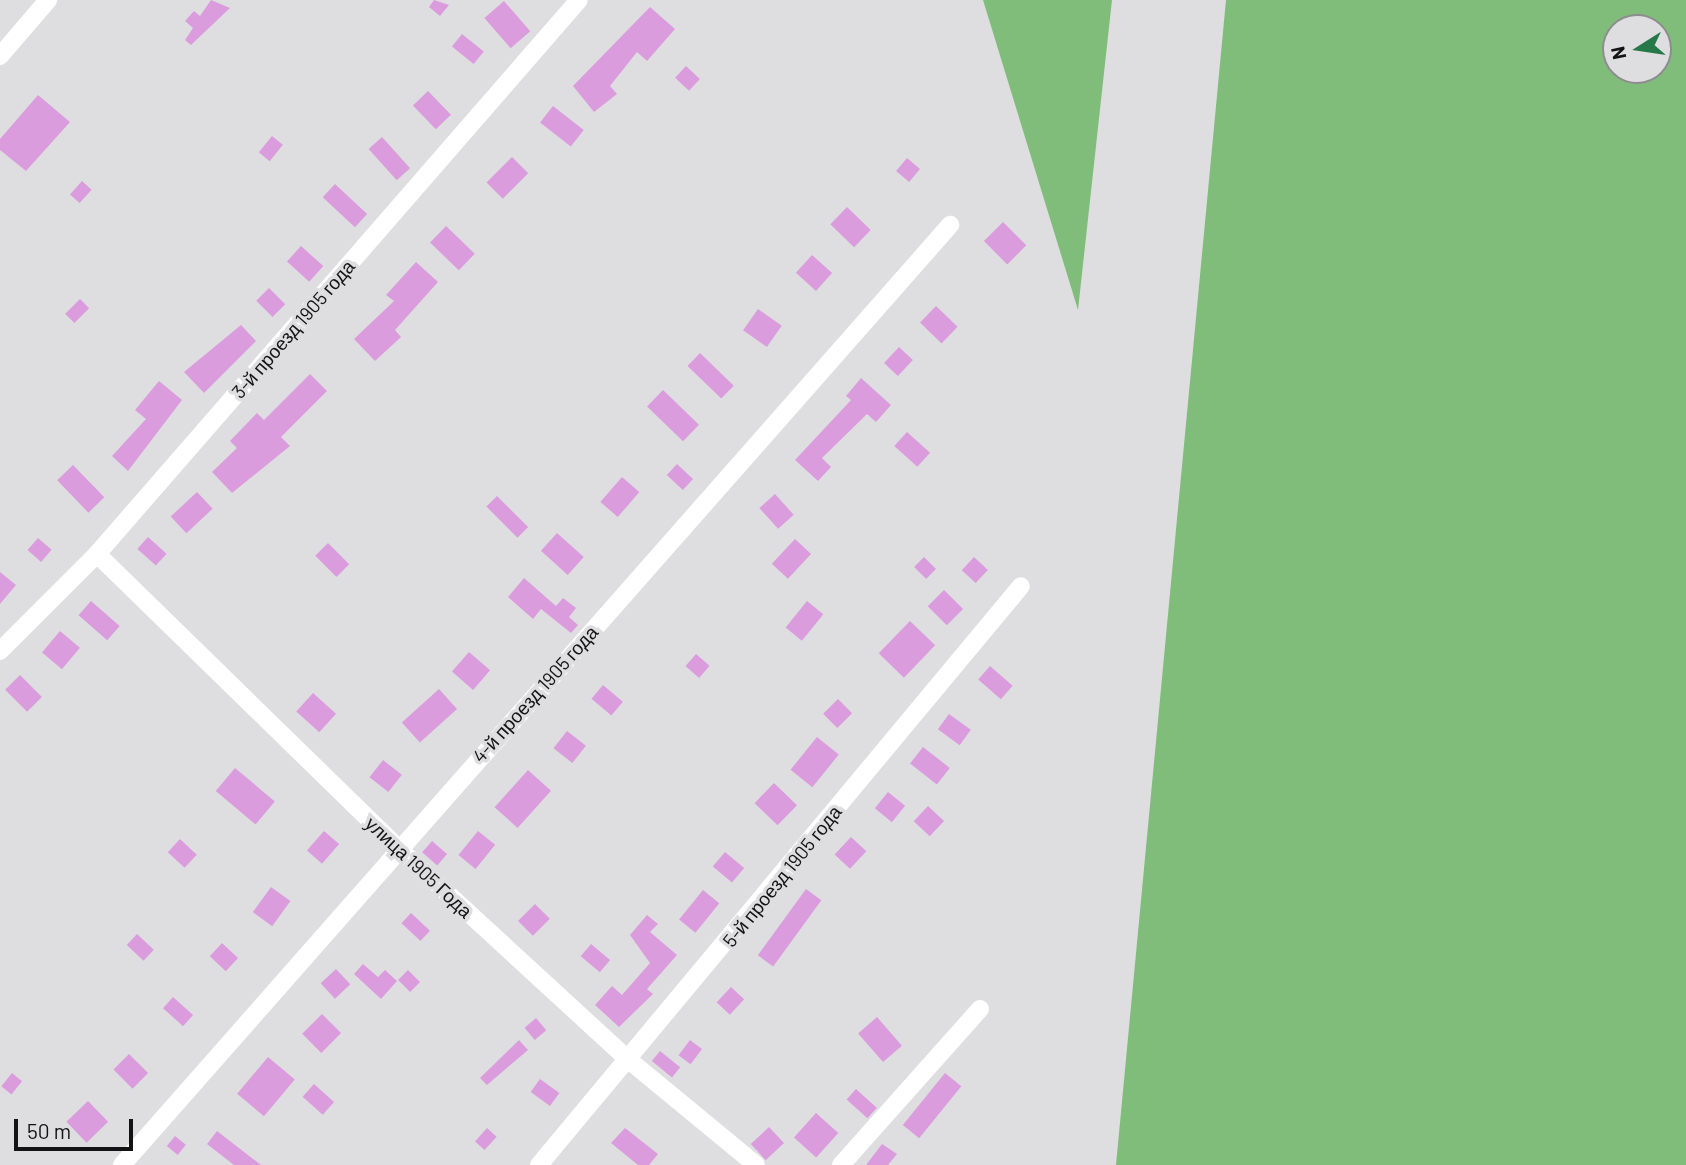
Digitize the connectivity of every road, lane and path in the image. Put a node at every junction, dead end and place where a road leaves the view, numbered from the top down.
1 (48, 0) edge
2 (579, 0) edge
3 (0, 56) edge
4 (950, 225) dead end
5 (97, 554) junction
6 (1021, 586) dead end
7 (0, 651) edge
8 (398, 848) junction
9 (980, 1009) dead end
10 (629, 1061) junction
11 (122, 1165) edge
12 (540, 1165) edge
13 (756, 1165) edge
14 (841, 1165) edge

1 - 3 street
2 - 5 street, 3-й проезд 1905 года
4 - 8 street, 4-й проезд 1905 года
5 - 7 street, 3-й проезд 1905 года
5 - 8 street, улица 1905 Года
6 - 10 street, 5-й проезд 1905 года
8 - 10 street, улица 1905 Года
8 - 11 street, 4-й проезд 1905 года
9 - 14 street
10 - 12 street, 5-й проезд 1905 года
10 - 13 street, улица 1905 Года

